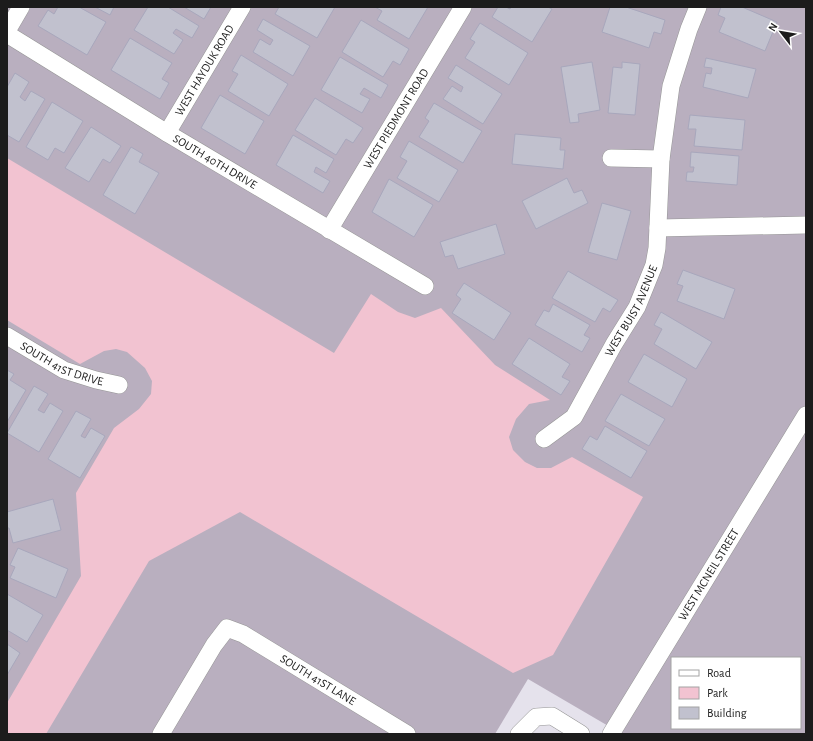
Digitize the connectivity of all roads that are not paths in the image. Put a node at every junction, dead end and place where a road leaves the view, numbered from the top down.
1 (21, 7) edge
2 (242, 7) edge
3 (463, 7) edge
4 (698, 7) edge
5 (7, 31) edge
6 (7, 34) edge
7 (167, 133) junction
8 (611, 158) dead end
9 (661, 159) junction
10 (806, 225) edge
11 (658, 228) junction
12 (329, 230) junction
13 (425, 286) dead end
14 (7, 336) edge
15 (119, 385) dead end
16 (806, 415) edge
17 (544, 439) dead end
18 (387, 729) edge
19 (161, 734) edge
20 (407, 734) edge
21 (519, 734) edge
22 (581, 734) edge
23 (611, 734) edge

1 - 5 street
2 - 7 street, WEST HAYDUK ROAD
3 - 12 street, WEST PIEDMONT ROAD
4 - 9 street, WEST BUIST AVENUE
6 - 7 street, SOUTH 40TH DRIVE
7 - 12 street, SOUTH 40TH DRIVE
8 - 9 street
9 - 11 street, WEST BUIST AVENUE
10 - 11 street
11 - 17 street, WEST BUIST AVENUE
12 - 13 street, SOUTH 40TH DRIVE
14 - 15 street, SOUTH 41ST DRIVE
16 - 23 street, WEST MCNEIL STREET
18 - 19 street, SOUTH 41ST LANE
18 - 20 street, SOUTH 41ST LANE
21 - 22 street

